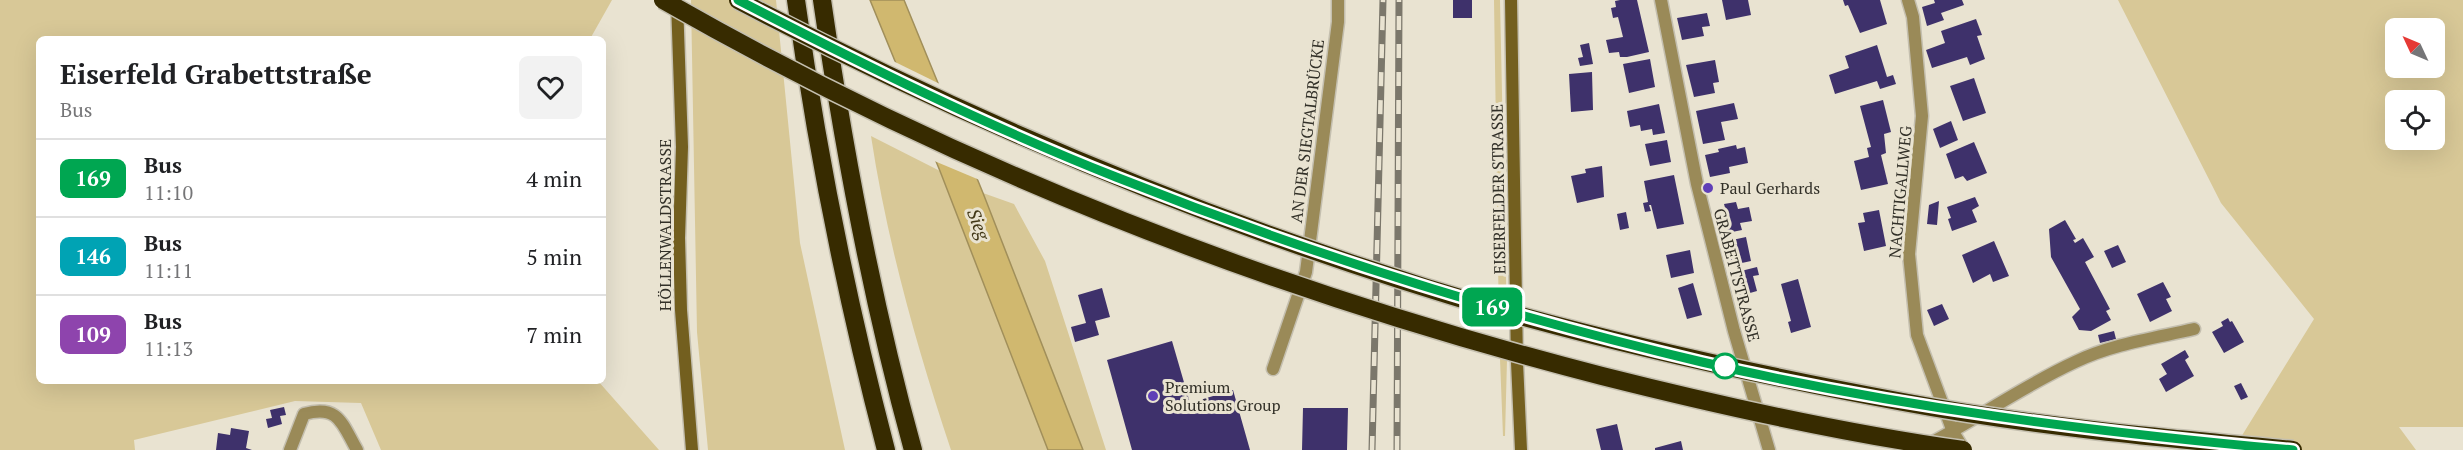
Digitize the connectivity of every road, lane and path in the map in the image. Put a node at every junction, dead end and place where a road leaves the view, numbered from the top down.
1 (663, 0) edge
2 (677, 0) edge
3 (738, 0) edge
4 (796, 0) edge
5 (822, 0) edge
6 (1338, 0) edge
7 (1511, 0) edge
8 (1661, 0) edge
9 (1908, 0) edge
10 (2194, 329) dead end
11 (1273, 369) dead end
12 (1953, 432) junction
13 (290, 450) edge
14 (357, 450) edge
15 (692, 450) edge
16 (886, 450) edge
17 (913, 450) edge
18 (1521, 450) edge
19 (1769, 450) edge
20 (1918, 450) edge
21 (1963, 450) edge
22 (2293, 450) edge

1 - 21 highway, bridge
2 - 15 street, HÖLLENWALDSTRASSE
3 - 22 highway, bridge
4 - 16 highway
5 - 17 highway
6 - 11 street, AN DER SIEGTALBRÜCKE
7 - 18 street, EISERFELDER STRASSE
8 - 19 street, GRABETTSTRASSE
9 - 12 street, NACHTIGALLWEG
10 - 12 street
12 - 20 street
12 - 21 street, NACHTIGALLWEG
13 - 14 street

